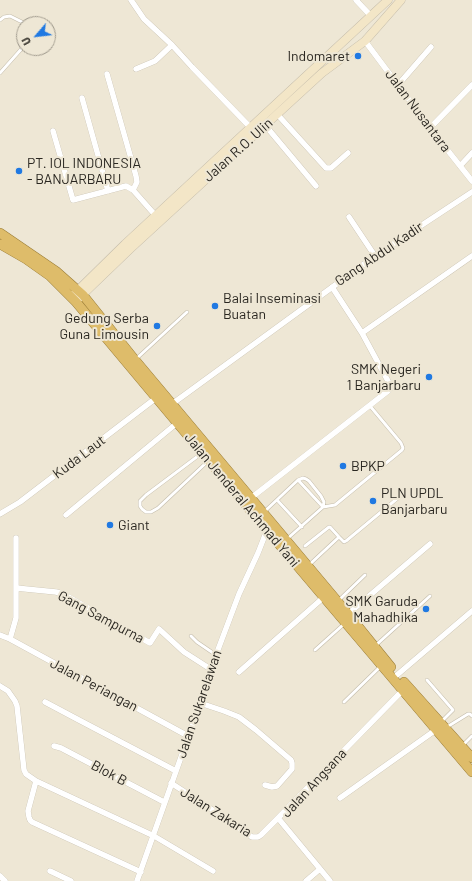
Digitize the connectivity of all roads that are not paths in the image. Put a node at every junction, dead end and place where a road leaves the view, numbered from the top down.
1 (131, 0) edge
2 (356, 0) edge
3 (388, 0) edge
4 (401, 0) edge
5 (371, 16) junction
6 (16, 19) edge
7 (0, 20) edge
8 (365, 41) junction
9 (172, 45) junction
10 (431, 47) dead end
11 (16, 55) edge
12 (136, 69) dead end
13 (319, 70) junction
14 (0, 73) edge
15 (107, 74) dead end
16 (309, 79) junction
17 (398, 85) junction
18 (472, 85) edge
19 (82, 98) dead end
20 (277, 114) junction
21 (265, 125) junction
22 (251, 128) junction
23 (430, 128) junction
24 (53, 130) dead end
25 (472, 152) edge
26 (348, 153) dead end
27 (460, 166) junction
28 (472, 181) edge
29 (316, 186) dead end
30 (133, 190) junction
31 (108, 191) junction
32 (472, 192) edge
33 (156, 216) junction
34 (349, 217) dead end
35 (0, 233) edge
36 (0, 244) edge
37 (127, 247) junction
38 (375, 256) junction
39 (472, 256) edge
40 (332, 286) junction
41 (80, 292) junction
42 (73, 299) junction
43 (187, 312) dead end
44 (362, 333) junction
45 (135, 360) junction
46 (156, 398) junction
47 (172, 404) junction
48 (370, 406) junction
49 (177, 423) junction
50 (202, 453) junction
51 (209, 460) junction
52 (224, 472) junction
53 (298, 480) junction
54 (404, 493) dead end
55 (251, 498) junction
56 (277, 500) junction
57 (323, 507) junction
58 (263, 513) junction
59 (0, 514) edge
60 (66, 515) dead end
61 (302, 527) junction
62 (267, 530) junction
63 (339, 537) junction
64 (16, 538) dead end
65 (286, 540) junction
66 (430, 544) dead end
67 (305, 546) dead end
68 (308, 566) junction
69 (365, 575) dead end
70 (16, 588) junction
71 (430, 596) dead end
72 (324, 597) junction
73 (337, 601) junction
74 (472, 611) edge
75 (347, 618) junction
76 (0, 635) edge
77 (191, 636) dead end
78 (10, 639) junction
79 (375, 646) junction
80 (315, 650) dead end
81 (216, 655) junction
82 (382, 665) junction
83 (212, 670) junction
84 (239, 672) dead end
85 (397, 675) junction
86 (427, 680) dead end
87 (0, 686) edge
88 (403, 690) junction
89 (45, 702) dead end
90 (344, 702) dead end
91 (200, 703) junction
92 (472, 716) edge
93 (441, 726) junction
94 (188, 736) junction
95 (472, 736) edge
96 (54, 746) dead end
97 (462, 746) junction
98 (472, 758) edge
99 (176, 771) junction
100 (472, 772) edge
101 (36, 781) junction
102 (171, 783) junction
103 (265, 785) dead end
104 (340, 798) dead end
105 (164, 802) junction
106 (278, 818) junction
107 (154, 836) junction
108 (320, 869) junction
109 (213, 871) dead end
110 (50, 872) dead end
111 (141, 872) junction
112 (0, 876) edge
113 (5, 881) edge
114 (71, 881) edge
115 (137, 881) edge
116 (306, 881) edge
117 (330, 881) edge

1 - 9 street
2 - 5 street
3 - 5 main road, Jalan R.O. Ulin
4 - 8 main road, Jalan R.O. Ulin
5 - 13 main road, Jalan R.O. Ulin
6 - 7 lane
8 - 13 main road, Jalan R.O. Ulin
8 - 17 street, Jalan Nusantara
9 - 12 street
9 - 22 street
10 - 17 street
11 - 14 lane
13 - 16 main road, Jalan R.O. Ulin
15 - 30 street
16 - 20 main road, Jalan R.O. Ulin
16 - 22 main road, Jalan R.O. Ulin
17 - 23 street, Jalan Nusantara
18 - 23 street
19 - 31 street
20 - 21 main road, Jalan R.O. Ulin
20 - 26 street
21 - 29 street
21 - 37 main road, Jalan R.O. Ulin
22 - 33 main road, Jalan R.O. Ulin
23 - 27 street, Jalan Nusantara
24 - 31 street
25 - 27 street
27 - 28 street, Jalan Nusantara
30 - 31 street
30 - 33 street
32 - 38 street, Gang Abdul Kadir
33 - 37 main road, Jalan R.O. Ulin
34 - 38 street
35 - 41 highway, Jalan Jenderal Achmad Yani
36 - 42 highway, Jalan Jenderal Achmad Yani
37 - 41 main road, Jalan R.O. Ulin
38 - 40 street, Gang Abdul Kadir
39 - 44 street
40 - 44 street
40 - 47 street, Gang Abdul Kadir
41 - 42 main road, Jalan R.O. Ulin
41 - 45 highway, Jalan Jenderal Achmad Yani
42 - 46 highway, Jalan Jenderal Achmad Yani
43 - 45 lane
44 - 48 street
45 - 47 highway, Jalan Jenderal Achmad Yani
46 - 49 highway, Jalan Jenderal Achmad Yani
46 - 59 street, Kuda Laut
47 - 52 highway, Jalan Jenderal Achmad Yani
48 - 55 street
48 - 57 lane
49 - 50 highway, Jalan Jenderal Achmad Yani
49 - 60 street
50 - 51 highway, Jalan Jenderal Achmad Yani
50 - 51 lane
51 - 52 highway, Jalan Jenderal Achmad Yani
52 - 55 highway, Jalan Jenderal Achmad Yani
52 - 62 highway, Jalan Jenderal Achmad Yani
53 - 56 lane
53 - 57 lane
53 - 57 lane
54 - 63 lane
55 - 58 highway, Jalan Jenderal Achmad Yani
56 - 58 lane
56 - 61 lane
57 - 61 lane
58 - 65 highway, Jalan Jenderal Achmad Yani
61 - 65 lane
62 - 72 highway, Jalan Jenderal Achmad Yani
62 - 81 street, Jalan Sukarelawan
63 - 67 lane
63 - 68 lane
64 - 70 street
65 - 68 highway, Jalan Jenderal Achmad Yani
66 - 75 street
68 - 73 highway, Jalan Jenderal Achmad Yani
69 - 73 lane
70 - 78 street
70 - 83 street, Gang Sampurna
71 - 79 lane
72 - 75 highway, Jalan Jenderal Achmad Yani
72 - 84 street
73 - 75 highway, Jalan Jenderal Achmad Yani
74 - 85 street
75 - 79 highway, Jalan Jenderal Achmad Yani
75 - 80 lane
75 - 82 highway, Jalan Jenderal Achmad Yani
76 - 78 street, Jalan Periangan
77 - 81 lane
78 - 94 street, Jalan Periangan
79 - 85 highway, Jalan Jenderal Achmad Yani
81 - 83 street, Jalan Sukarelawan
82 - 88 highway, Jalan Jenderal Achmad Yani
82 - 90 lane
83 - 91 street, Jalan Sukarelawan
85 - 93 highway, Jalan Jenderal Achmad Yani
86 - 93 lane
87 - 101 street
88 - 93 highway, Jalan Jenderal Achmad Yani
88 - 106 street, Jalan Angsana
89 - 99 street
91 - 94 street, Jalan Sukarelawan
91 - 103 street
92 - 93 lane
93 - 97 highway, Jalan Jenderal Achmad Yani
93 - 100 highway, Jalan Jenderal Achmad Yani
93 - 104 street
94 - 99 street, Jalan Sukarelawan
95 - 97 lane
96 - 105 street, Blok B
97 - 98 highway, Jalan Jenderal Achmad Yani
99 - 102 street, Jalan Sukarelawan
101 - 107 street
101 - 111 street
102 - 105 street, Jalan Sukarelawan
102 - 106 street, Jalan Zakaria
105 - 107 street, Jalan Sukarelawan
106 - 108 street, Jalan Angsana
107 - 109 street
107 - 111 street, Jalan Sukarelawan
108 - 116 street
108 - 117 street, Jalan Angsana
110 - 114 street
111 - 115 street, Jalan Sukarelawan
112 - 113 street

